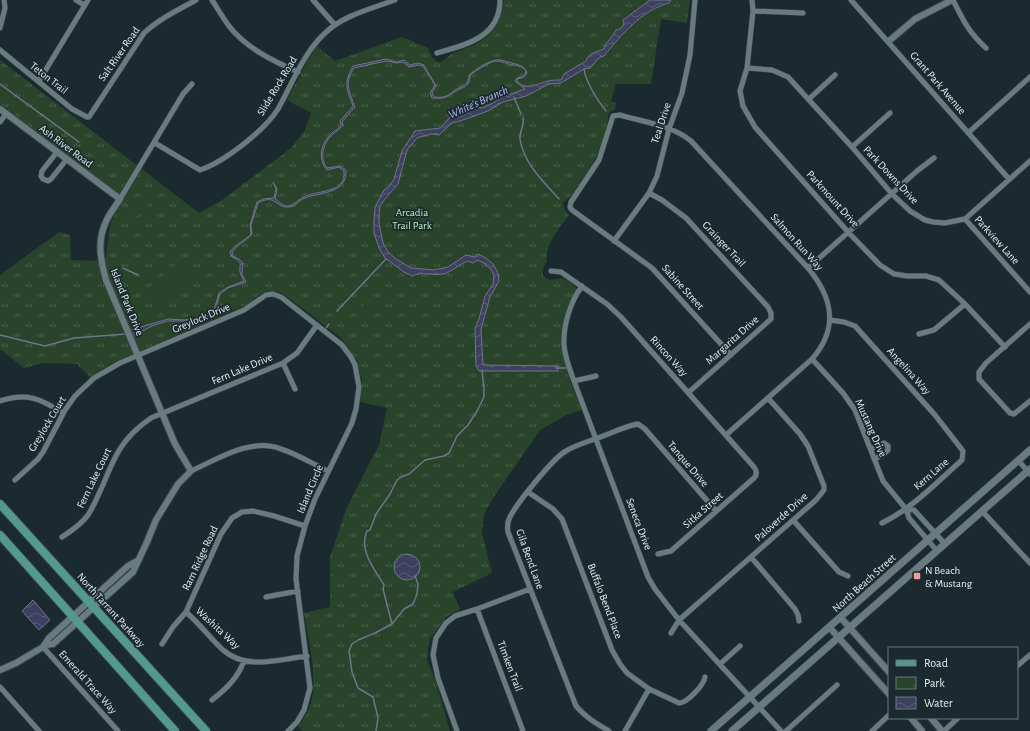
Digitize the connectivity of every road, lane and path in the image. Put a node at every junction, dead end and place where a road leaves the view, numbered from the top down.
1 (4, 0) edge
2 (76, 0) edge
3 (88, 0) edge
4 (196, 0) edge
5 (212, 0) edge
6 (313, 0) edge
7 (395, 0) edge
8 (500, 0) edge
9 (695, 0) edge
10 (752, 0) edge
11 (851, 0) edge
12 (953, 0) edge
13 (84, 5) junction
14 (753, 11) junction
15 (803, 13) dead end
16 (335, 25) junction
17 (0, 28) edge
18 (889, 41) junction
19 (986, 48) dead end
20 (0, 50) edge
21 (437, 53) dead end
22 (747, 68) junction
23 (298, 72) junction
24 (835, 75) dead end
25 (1030, 77) edge
26 (39, 81) junction
27 (192, 84) dead end
28 (809, 99) junction
29 (0, 109) edge
30 (890, 113) dead end
31 (6, 114) junction
32 (89, 117) joint
33 (0, 122) edge
34 (669, 129) junction
35 (968, 133) junction
36 (155, 142) junction
37 (852, 147) junction
38 (57, 152) junction
39 (934, 158) dead end
40 (67, 159) junction
41 (1030, 161) edge
42 (1009, 179) junction
43 (649, 193) junction
44 (892, 194) junction
45 (120, 199) junction
46 (964, 219) junction
47 (848, 232) junction
48 (614, 241) junction
49 (808, 268) junction
50 (551, 271) dead end
51 (582, 286) junction
52 (1030, 292) edge
53 (270, 294) joint
54 (964, 304) junction
55 (771, 319) joint
56 (830, 320) junction
57 (1030, 324) edge
58 (317, 325) junction
59 (919, 334) dead end
60 (1005, 347) junction
61 (731, 355) junction
62 (138, 356) junction
63 (812, 360) junction
64 (283, 363) junction
65 (596, 376) dead end
66 (574, 381) junction
67 (295, 389) dead end
68 (689, 392) junction
69 (768, 398) junction
70 (0, 401) edge
71 (1030, 401) edge
72 (63, 413) junction
73 (162, 413) junction
74 (644, 429) joint
75 (726, 435) junction
76 (596, 439) junction
77 (870, 449) junction
78 (1030, 450) edge
79 (963, 451) joint
80 (874, 459) junction
81 (1018, 460) junction
82 (191, 471) junction
83 (1029, 471) edge
84 (328, 472) junction
85 (757, 473) joint
86 (15, 480) dead end
87 (528, 492) junction
88 (0, 504) edge
89 (906, 509) junction
90 (716, 511) junction
91 (982, 511) junction
92 (793, 520) junction
93 (882, 524) dead end
94 (305, 526) junction
95 (936, 534) junction
96 (0, 535) edge
97 (62, 537) dead end
98 (928, 540) junction
99 (945, 544) junction
100 (937, 551) junction
101 (658, 554) dead end
102 (750, 557) junction
103 (1030, 564) edge
104 (848, 576) dead end
105 (530, 588) junction
106 (298, 591) junction
107 (266, 597) dead end
108 (91, 605) junction
109 (478, 609) junction
110 (186, 612) junction
111 (841, 618) junction
112 (76, 619) junction
113 (679, 620) junction
114 (799, 621) dead end
115 (849, 627) junction
116 (830, 628) junction
117 (671, 633) dead end
118 (838, 637) junction
119 (162, 644) dead end
120 (44, 646) junction
121 (740, 646) dead end
122 (1030, 655) edge
123 (307, 656) junction
124 (244, 661) junction
125 (720, 664) junction
126 (1018, 665) edge
127 (0, 670) edge
128 (888, 671) edge
129 (705, 677) dead end
130 (837, 685) dead end
131 (0, 687) edge
132 (649, 689) junction
133 (888, 693) edge
134 (750, 697) junction
135 (212, 700) dead end
136 (759, 707) junction
137 (888, 716) edge
138 (912, 719) edge
139 (932, 719) edge
140 (957, 719) edge
141 (39, 731) edge
142 (118, 731) edge
143 (175, 731) edge
144 (206, 731) edge
145 (288, 731) edge
146 (457, 731) edge
147 (524, 731) edge
148 (609, 731) edge
149 (625, 731) edge
150 (711, 731) edge
151 (732, 731) edge
152 (782, 731) edge
153 (786, 731) edge
154 (872, 731) edge
155 (922, 731) edge
156 (943, 731) edge

1 - 17 street
2 - 13 street
3 - 13 street
4 - 32 street, Salt River Road
5 - 23 street
6 - 16 street
7 - 16 street, Slide Rock Road
8 - 21 street
9 - 34 street, Teal Drive
10 - 14 street, Parkmount Drive
11 - 18 street, Grant Park Avenue
12 - 18 street
12 - 19 street
13 - 26 street
14 - 15 street
14 - 22 street, Parkmount Drive
16 - 23 street, Slide Rock Road
18 - 35 street, Grant Park Avenue
20 - 26 street, Teton Trail
22 - 28 street, Park Downs Drive
22 - 47 street, Parkmount Drive
23 - 36 street, Slide Rock Road
24 - 28 street
25 - 35 street
26 - 32 street, Teton Trail
27 - 36 street, Island Park Drive
28 - 37 street, Park Downs Drive
29 - 31 street, Ash River Road
30 - 37 street
31 - 33 street
31 - 38 street, Ash River Road
34 - 43 street, Teal Drive
34 - 48 street, Salmon Run Way
34 - 49 street, Salmon Run Way
35 - 42 street, Grant Park Avenue
36 - 45 street, Island Park Drive
37 - 44 street, Park Downs Drive
38 - 40 street, Ash River Road
38 - 40 street
39 - 44 street
40 - 45 street, Ash River Road
41 - 42 street
42 - 46 street
43 - 48 street, Teal Drive
43 - 55 street, Grainger Trail
44 - 46 street, Park Downs Drive
44 - 47 street
45 - 62 street, Island Park Drive
46 - 52 street, Parkview Lane
47 - 49 street
47 - 54 street, Parkmount Drive
48 - 61 street, Sabine Street
49 - 56 street, Salmon Run Way
50 - 51 street, Rincon Way
51 - 66 street, Seneca Drive
51 - 68 street, Rincon Way
53 - 58 street, Island Circle
53 - 62 street, Greylock Drive
54 - 59 street
54 - 60 street, Parkmount Drive
55 - 61 street, Margarita Drive
56 - 63 street, Salmon Run Way
56 - 79 street, Angelina Way
57 - 60 street
58 - 64 street, Fern Lake Drive
58 - 84 street, Island Circle
60 - 71 street
61 - 68 street, Margarita Drive
62 - 72 street, Greylock Court
62 - 73 street, Island Park Drive
63 - 69 street, Salmon Run Way
63 - 77 street, Mustang Drive
64 - 67 street
64 - 73 street, Fern Lake Drive
65 - 66 street
66 - 76 street, Seneca Drive
68 - 75 street, Rincon Way
69 - 75 street, Salmon Run Way
69 - 92 street, Paloverde Drive
70 - 72 street
72 - 86 street, Greylock Court
73 - 82 street, Island Park Drive
73 - 97 street, Fern Lake Court
74 - 76 street, Gila Bend Lane
74 - 90 street, Tanque Drive
75 - 85 street, Rincon Way
76 - 87 street, Gila Bend Lane
76 - 113 street, Seneca Drive
77 - 80 street, Mustang Drive
77 - 80 street
78 - 81 main road, North Beach Street
79 - 89 street, Kern Lane
80 - 89 street, Mustang Drive
81 - 83 street
81 - 95 main road, North Beach Street
82 - 84 street
82 - 108 street
83 - 91 main road, North Beach Street
84 - 94 street, Island Circle
85 - 90 street, Sitka Street
87 - 105 street, Gila Bend Lane
87 - 132 street, Buffalo Bend Place
88 - 108 main road, North Tarrant Parkway
89 - 93 street, Kern Lane
89 - 95 street, Mustang Drive
89 - 98 street, Mustang Drive
90 - 101 street, Sitka Street
91 - 99 main road, North Beach Street
91 - 103 street
92 - 102 street, Paloverde Drive
92 - 104 street
94 - 106 street, Island Circle
94 - 110 street, Ram Ridge Road
95 - 98 main road, North Beach Street
95 - 99 street, Mustang Drive
96 - 112 main road
98 - 100 street, Mustang Drive
98 - 111 main road, North Beach Street
99 - 100 main road, North Beach Street
100 - 115 main road, North Beach Street
102 - 113 street, Paloverde Drive
102 - 114 street
105 - 109 street
105 - 148 street, Gila Bend Lane
106 - 107 street
106 - 123 street, Island Circle
108 - 112 street
108 - 144 main road, North Tarrant Parkway
109 - 146 street
109 - 147 street, Timken Trail
110 - 119 street, Ram Ridge Road
110 - 124 street, Washita Way
111 - 115 street
111 - 116 main road, North Beach Street
112 - 120 street
112 - 143 main road
113 - 117 street, Paloverde Drive
113 - 125 street, Seneca Drive
115 - 118 main road, North Beach Street
115 - 128 street
116 - 118 street
116 - 134 main road, North Beach Street
118 - 133 street
118 - 136 main road, North Beach Street
120 - 127 street
120 - 142 street, Emerald Trace Way
121 - 125 street
122 - 126 street
123 - 124 street, Washita Way
123 - 145 street, Island Circle
124 - 135 street
125 - 134 street, Seneca Drive
129 - 132 street, Buffalo Bend Place
130 - 153 street
131 - 141 street
132 - 149 street
134 - 136 street, Seneca Drive
134 - 150 main road, North Beach Street
136 - 151 main road, North Beach Street
136 - 152 street, Seneca Drive
137 - 154 street
138 - 155 street
139 - 156 street
140 - 156 street

